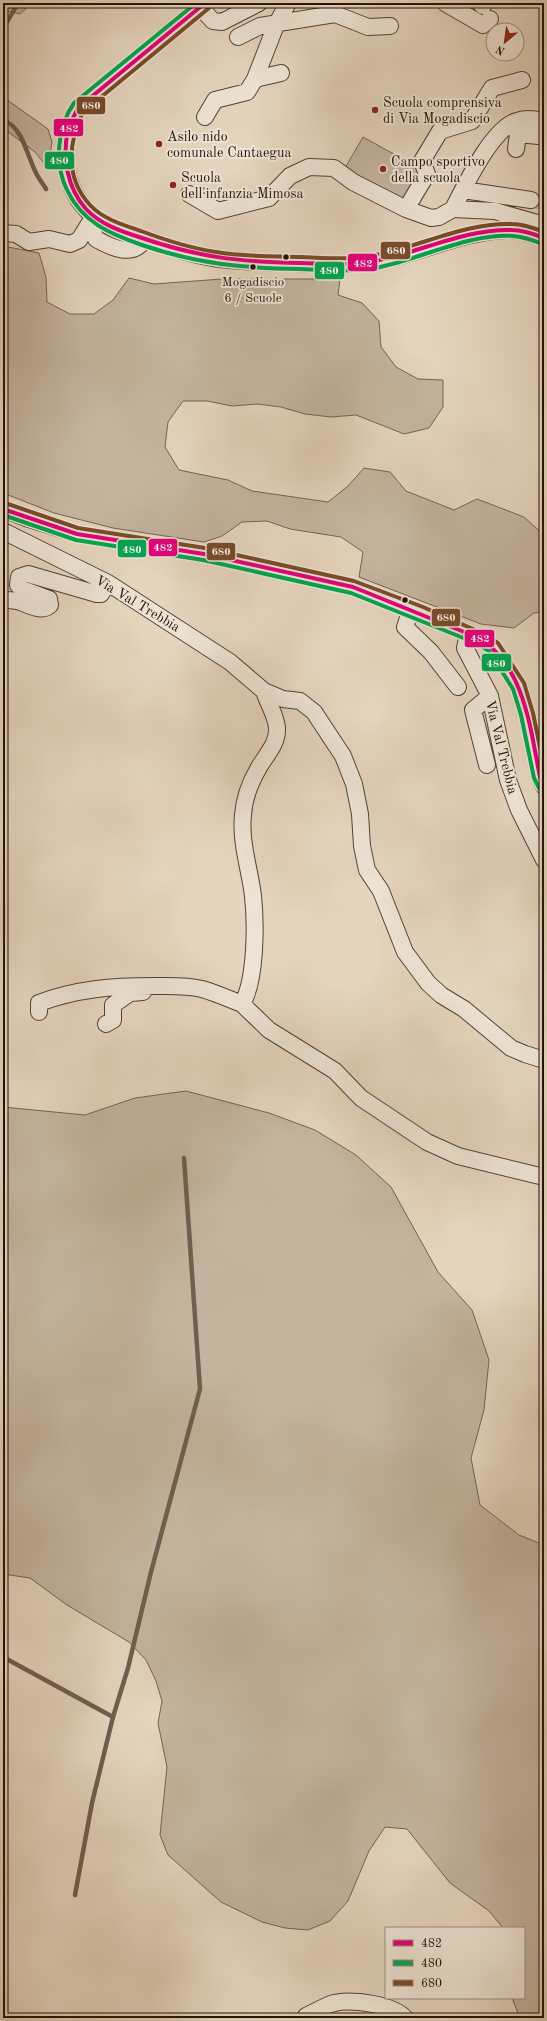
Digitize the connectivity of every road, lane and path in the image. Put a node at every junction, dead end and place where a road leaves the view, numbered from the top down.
1 (259, 3) edge
2 (288, 3) edge
3 (445, 3) edge
4 (203, 5) edge
5 (484, 9) edge
6 (276, 25) junction
7 (390, 26) dead end
8 (238, 37) dead end
9 (281, 73) dead end
10 (254, 79) junction
11 (522, 80) dead end
12 (205, 117) dead end
13 (541, 137) edge
14 (516, 149) dead end
15 (463, 190) junction
16 (188, 194) dead end
17 (530, 200) tunnel mouth
18 (406, 209) junction
19 (453, 209) junction
20 (94, 216) junction
21 (544, 225) edge
22 (3, 233) edge
23 (544, 238) edge
24 (3, 509) edge
25 (3, 531) edge
26 (108, 582) junction
27 (3, 600) edge
28 (411, 609) junction
29 (468, 633) junction
30 (458, 686) dead end
31 (264, 691) junction
32 (490, 696) junction
33 (487, 765) dead end
34 (544, 786) edge
35 (544, 860) edge
36 (153, 986) junction
37 (242, 1004) junction
38 (39, 1012) dead end
39 (106, 1024) dead end
40 (544, 1060) edge
41 (544, 1177) edge
42 (306, 2016) dead end
43 (405, 2018) edge

1 - 4 street
2 - 6 street
3 - 5 street
4 - 20 street
6 - 7 street
6 - 8 street
6 - 10 street
9 - 10 street
10 - 12 street
11 - 18 street
13 - 14 street
13 - 15 street
15 - 17 street
15 - 19 street
16 - 18 street
18 - 19 street
19 - 21 street
20 - 22 street
20 - 23 street
24 - 28 street
25 - 26 street, Via Val Trebbia
26 - 27 street
26 - 31 street, Via Val Trebbia
28 - 29 street
28 - 30 street
29 - 32 street, Via Val Trebbia
29 - 34 street
31 - 37 street
31 - 40 street
32 - 33 street
32 - 35 street, Via Val Trebbia
36 - 37 street
36 - 38 street
36 - 39 street
37 - 41 street
42 - 43 street

